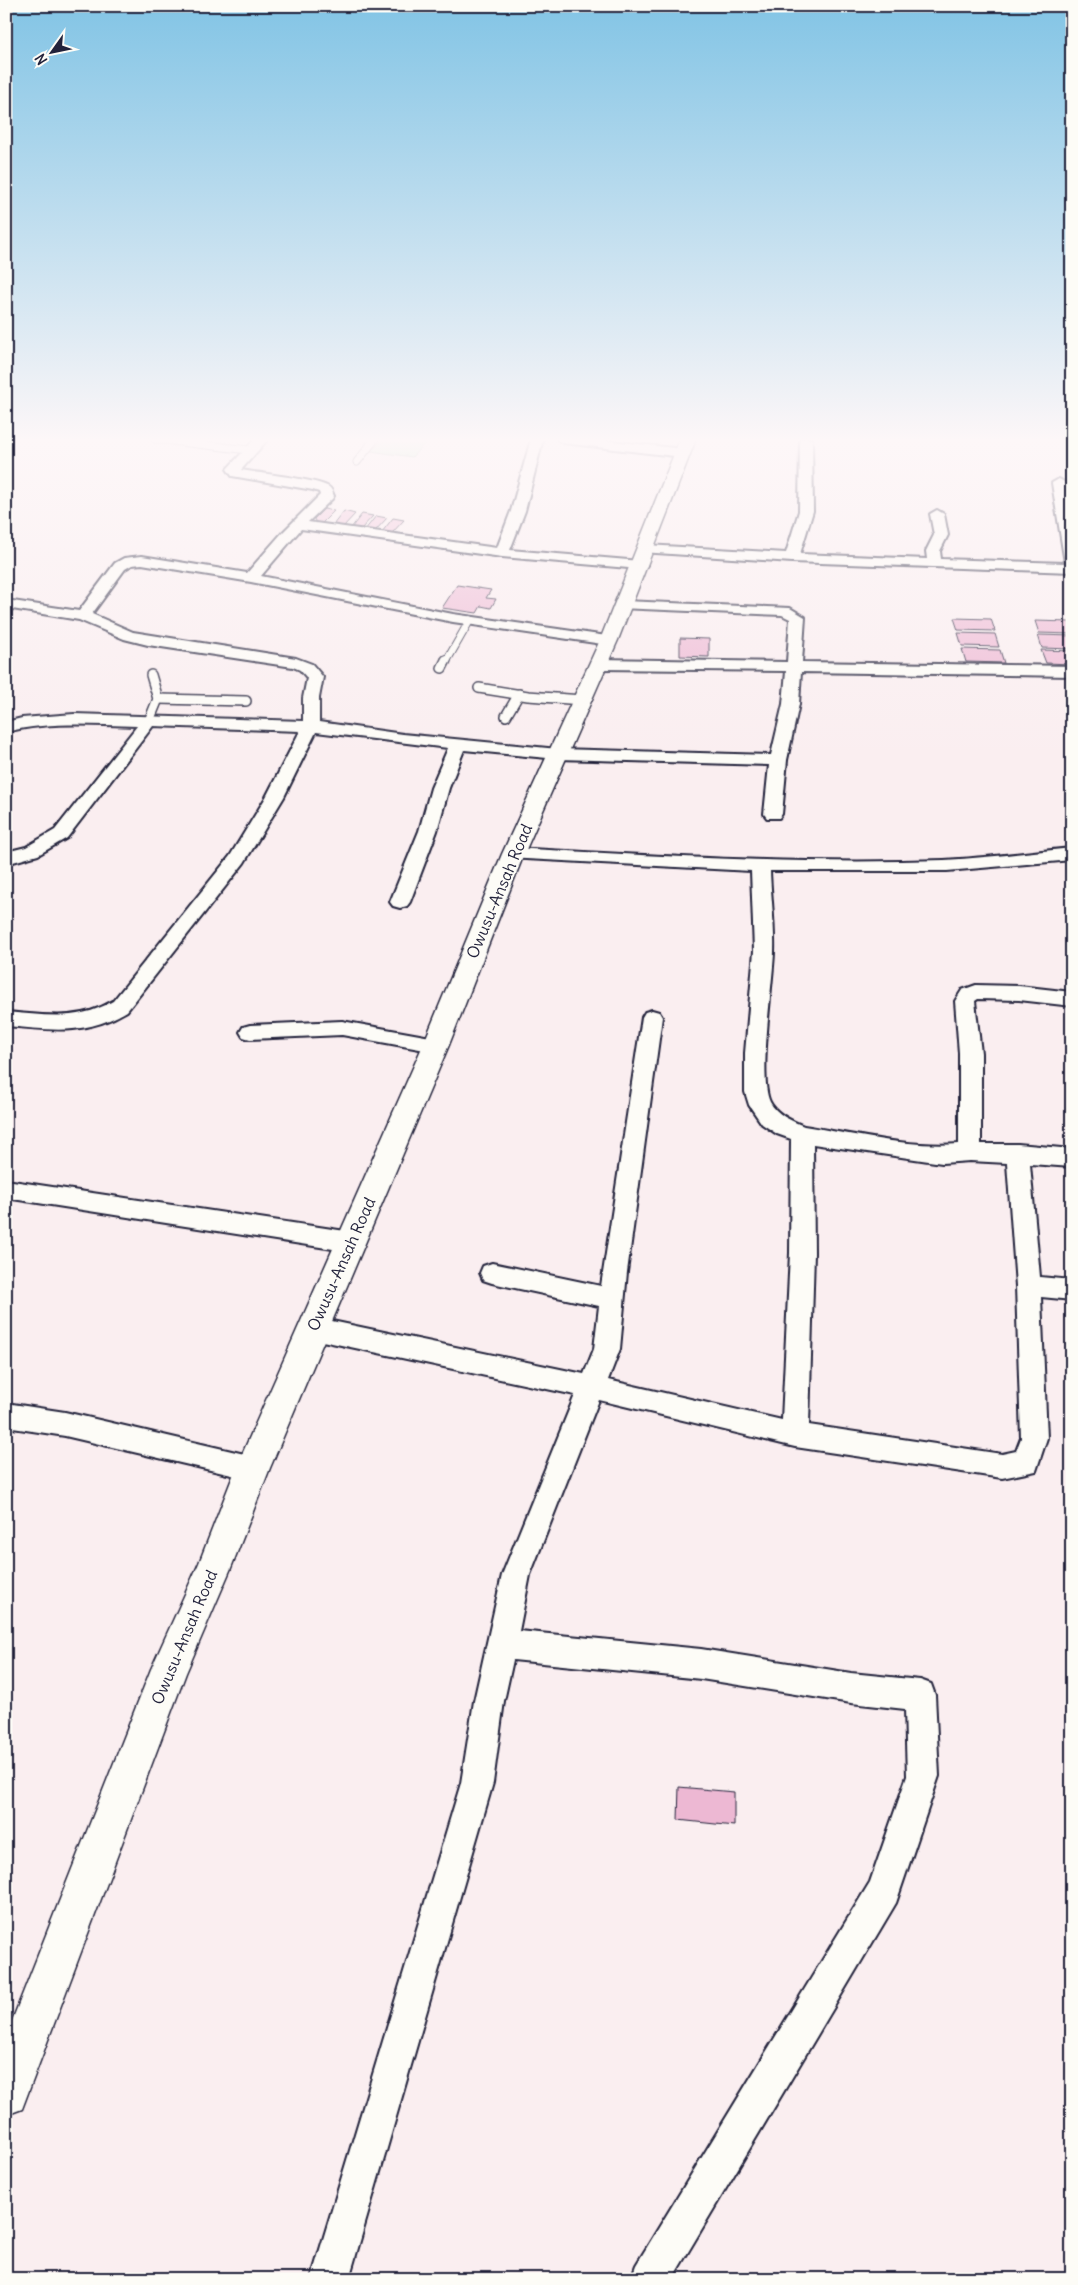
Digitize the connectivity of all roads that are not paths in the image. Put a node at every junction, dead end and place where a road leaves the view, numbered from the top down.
1 (280, 546) edge
2 (454, 546) edge
3 (504, 546) edge
4 (647, 546) edge
5 (796, 546) edge
6 (935, 546) edge
7 (1069, 546) edge
8 (502, 552) junction
9 (643, 557) junction
10 (792, 558) junction
11 (934, 562) junction
12 (1072, 564) edge
13 (1072, 568) edge
14 (251, 578) junction
15 (6, 604) edge
16 (624, 605) junction
17 (83, 616) junction
18 (470, 620) junction
19 (604, 652) junction
20 (442, 668) dead end
21 (795, 668) junction
22 (1072, 671) edge
23 (151, 675) dead end
24 (479, 688) dead end
25 (519, 694) junction
26 (158, 699) junction
27 (582, 700) junction
28 (246, 701) dead end
29 (506, 716) dead end
30 (149, 721) junction
31 (312, 726) junction
32 (6, 727) edge
33 (458, 744) junction
34 (558, 754) junction
35 (778, 760) junction
36 (773, 814) dead end
37 (513, 854) junction
38 (1072, 854) edge
39 (6, 858) edge
40 (760, 866) junction
41 (400, 902) dead end
42 (1072, 999) edge
43 (652, 1017) dead end
44 (6, 1019) edge
45 (250, 1032) dead end
46 (436, 1045) junction
47 (802, 1134) junction
48 (970, 1152) junction
49 (1018, 1154) junction
50 (1072, 1158) edge
51 (6, 1189) edge
52 (352, 1242) junction
53 (492, 1273) dead end
54 (1028, 1286) junction
55 (1072, 1290) edge
56 (612, 1298) junction
57 (313, 1328) junction
58 (591, 1386) junction
59 (6, 1416) edge
60 (795, 1435) junction
61 (253, 1468) junction
62 (500, 1644) junction
63 (14, 2052) edge
64 (6, 2093) edge
65 (330, 2279) edge
66 (650, 2279) edge

1 - 14 street
2 - 8 street
3 - 8 street
4 - 9 street, Owusu-Ansah Road
5 - 10 street
6 - 11 street
7 - 12 street
8 - 9 street
9 - 10 street
9 - 16 street, Owusu-Ansah Road
10 - 11 street
11 - 13 street
14 - 17 street
14 - 18 street
15 - 17 street
16 - 19 street, Owusu-Ansah Road
16 - 21 street
17 - 31 street
18 - 19 street
18 - 20 lane
19 - 21 street
19 - 27 street, Owusu-Ansah Road
21 - 22 street
21 - 35 street
23 - 26 lane
24 - 25 lane
25 - 27 lane
25 - 29 lane
26 - 28 lane
26 - 30 lane
27 - 34 street, Owusu-Ansah Road
30 - 31 street
30 - 32 street
30 - 39 street
31 - 33 street
31 - 44 street
33 - 34 street
33 - 41 street
34 - 35 street
34 - 37 street, Owusu-Ansah Road
35 - 36 street
37 - 40 street
37 - 46 street, Owusu-Ansah Road
38 - 40 street
40 - 47 street
42 - 48 street
43 - 56 street
45 - 46 street
46 - 52 street, Owusu-Ansah Road
47 - 48 street
47 - 60 street
48 - 49 street
49 - 50 street
49 - 54 street
51 - 52 street
52 - 57 street, Owusu-Ansah Road
53 - 56 street
54 - 55 street
54 - 60 street
56 - 58 street
57 - 58 street
57 - 61 street, Owusu-Ansah Road
58 - 60 street
58 - 62 street
59 - 61 street
61 - 63 street, Owusu-Ansah Road
62 - 65 street
62 - 66 street
63 - 64 street, Owusu-Ansah Road

